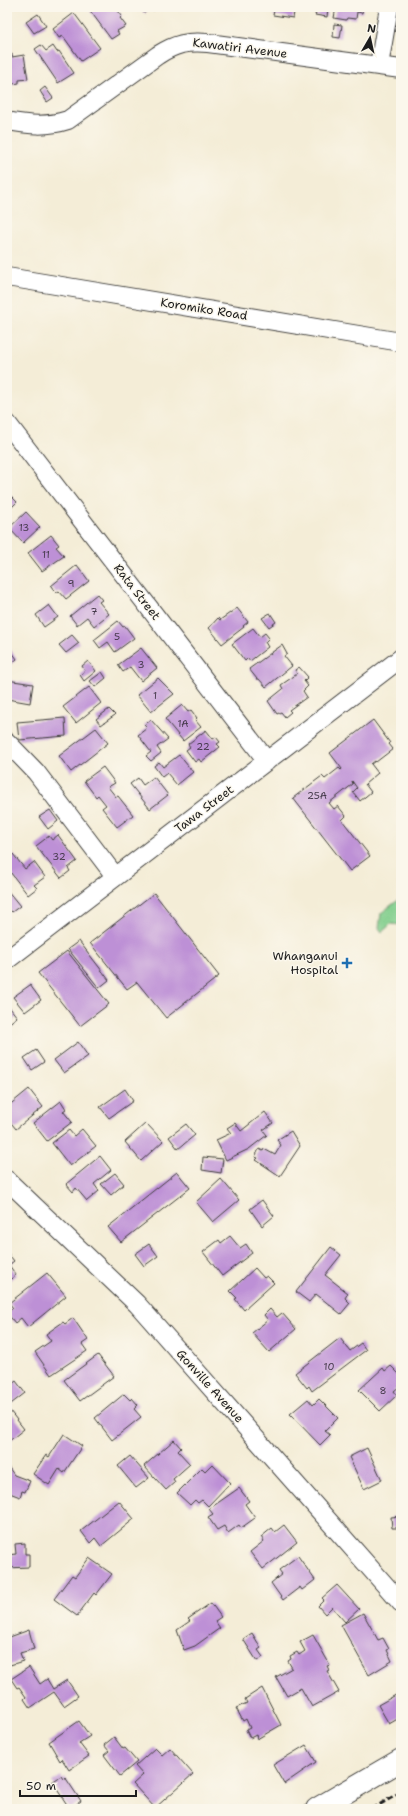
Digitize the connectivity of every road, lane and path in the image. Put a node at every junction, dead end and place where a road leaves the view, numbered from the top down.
1 (390, 7) edge
2 (379, 66) junction
3 (401, 69) edge
4 (7, 121) edge
5 (7, 277) edge
6 (401, 342) edge
7 (7, 423) edge
8 (401, 658) edge
9 (7, 742) edge
10 (267, 761) junction
11 (115, 876) junction
12 (7, 960) edge
13 (7, 1180) edge
14 (401, 1603) edge
15 (401, 1760) edge
16 (317, 1809) edge

1 - 2 street
2 - 3 street, Kawatiri Avenue
2 - 4 street, Kawatiri Avenue
5 - 6 street, Koromiko Road
7 - 10 street, Rata Street
8 - 10 street, Tawa Street
9 - 11 street
10 - 11 street, Tawa Street
11 - 12 street, Tawa Street
13 - 14 street, Gonville Avenue
15 - 16 main road

